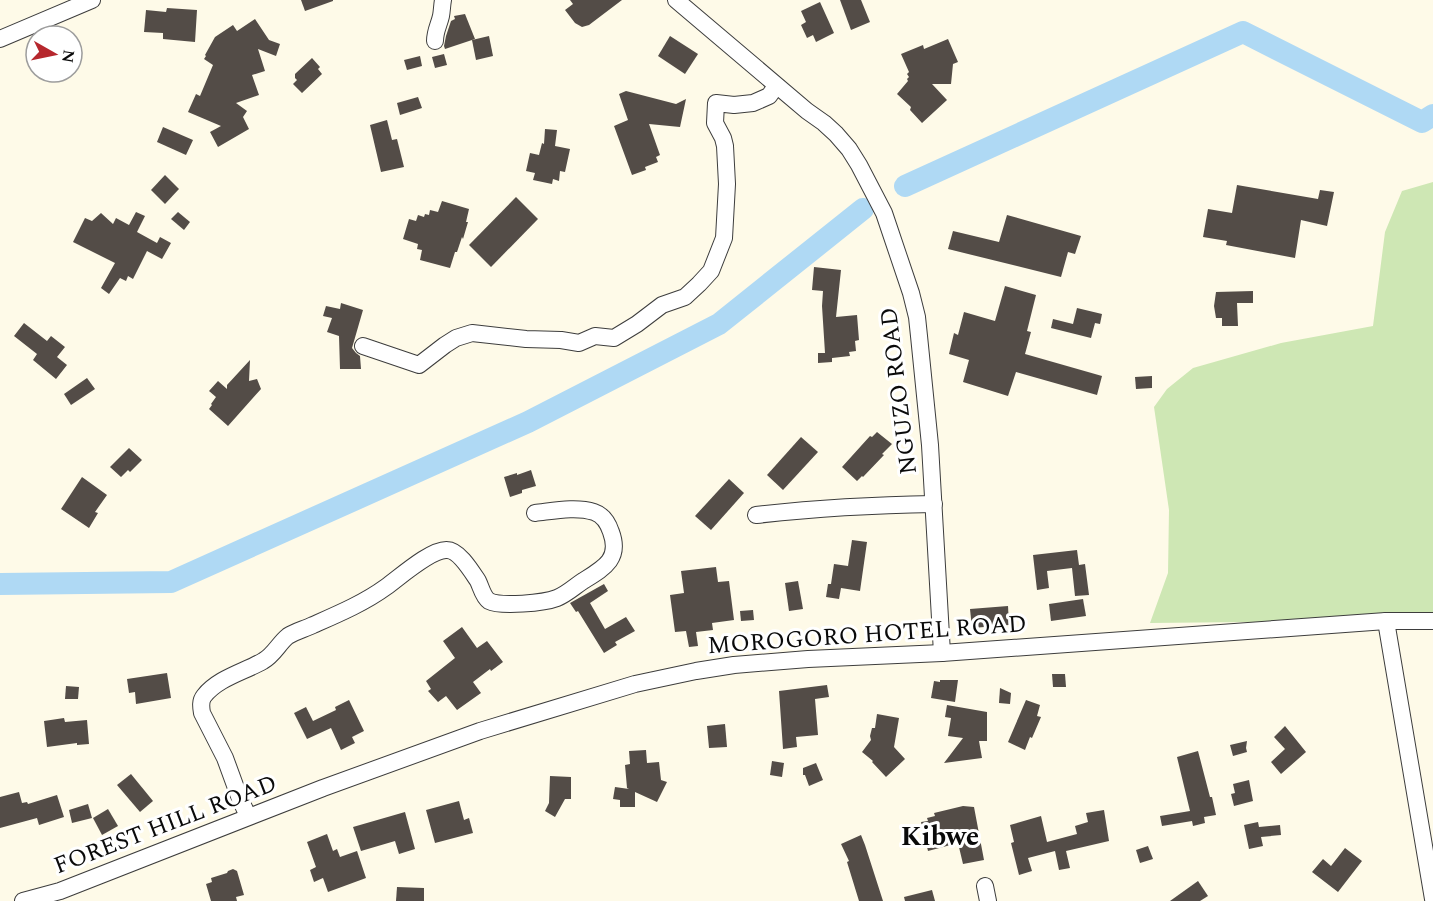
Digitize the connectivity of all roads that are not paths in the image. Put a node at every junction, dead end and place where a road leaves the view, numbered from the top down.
1 (92, 0) edge
2 (443, 0) edge
3 (676, 0) edge
4 (0, 39) edge
5 (435, 41) dead end
6 (778, 87) junction
7 (363, 346) dead end
8 (934, 504) junction
9 (535, 513) dead end
10 (756, 515) dead end
11 (1386, 621) junction
12 (1433, 621) edge
13 (942, 652) junction
14 (323, 788) joint
15 (248, 816) junction
16 (65, 896) edge
17 (1431, 899) edge
18 (23, 901) edge

1 - 4 street
2 - 5 street
3 - 6 street, NGUZO ROAD
6 - 7 street
6 - 8 street, NGUZO ROAD
8 - 10 street
8 - 13 street, NGUZO ROAD
9 - 15 street
11 - 12 street, MOROGORO HOTEL ROAD
11 - 13 street, MOROGORO HOTEL ROAD
11 - 17 street
13 - 14 street, MOROGORO HOTEL ROAD
14 - 15 street, FOREST HILL ROAD
15 - 16 street, FOREST HILL ROAD
16 - 18 street, FOREST HILL ROAD

